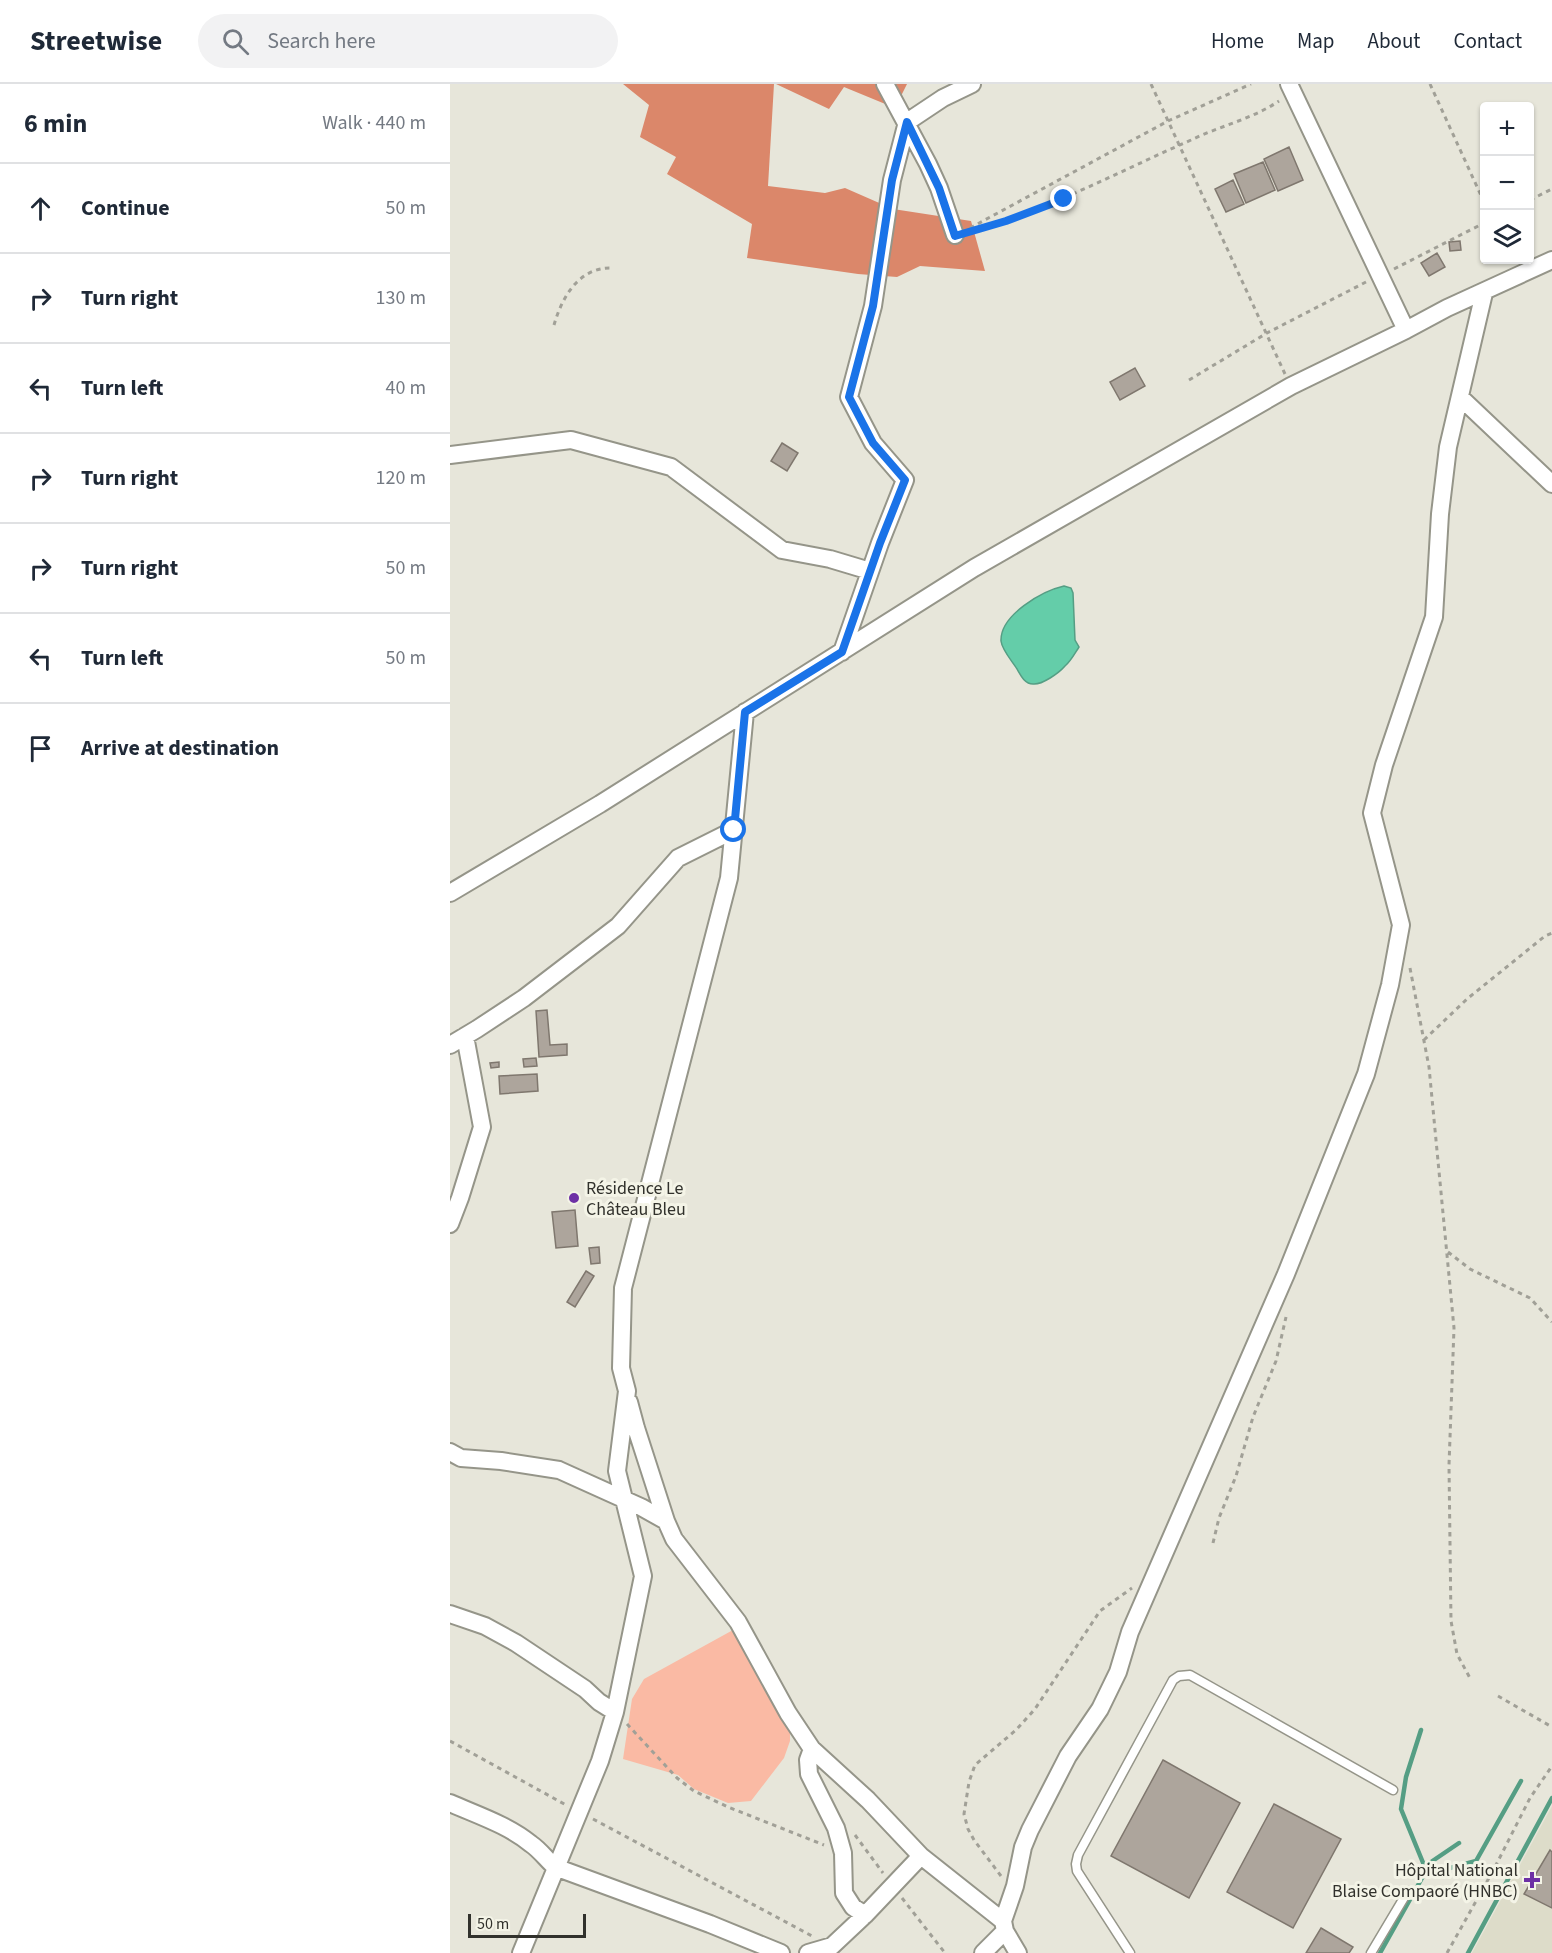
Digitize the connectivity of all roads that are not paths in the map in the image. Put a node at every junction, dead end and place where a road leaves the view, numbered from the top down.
1 (885, 84) edge
2 (972, 84) edge
3 (1291, 88) edge
4 (907, 122) junction
5 (955, 236) road end
6 (1552, 260) edge
7 (1484, 293) junction
8 (1406, 330) junction
9 (1460, 398) junction
10 (450, 455) edge
11 (1552, 484) edge
12 (870, 571) junction
13 (842, 652) junction
14 (745, 712) junction
15 (734, 830) junction
16 (450, 893) edge
17 (465, 1036) junction
18 (450, 1044) edge
19 (450, 1224) edge
20 (627, 1391) junction
21 (450, 1452) edge
22 (624, 1500) junction
23 (666, 1521) junction
24 (450, 1614) edge
25 (615, 1712) junction
26 (812, 1749) junction
27 (1393, 1790) dead end
28 (450, 1803) edge
29 (567, 1842) junction
30 (533, 1845) junction
31 (921, 1856) junction
32 (555, 1867) junction
33 (1408, 1891) dead end
34 (865, 1915) junction
35 (1004, 1926) junction
36 (839, 1950) edge
37 (1126, 1951) edge
38 (521, 1953) edge
39 (781, 1953) edge
40 (808, 1953) edge
41 (983, 1953) edge
42 (1018, 1953) edge
43 (1371, 1953) edge

1 - 4 street
2 - 4 street
3 - 8 street
4 - 5 street
4 - 12 street
6 - 7 street
7 - 8 street
7 - 9 street
8 - 13 street
9 - 11 street
9 - 35 street
10 - 12 street
12 - 13 street
13 - 14 street
14 - 15 street
14 - 16 street
15 - 17 street
15 - 20 street
17 - 18 street
17 - 19 street
20 - 22 street
20 - 23 street
21 - 22 street
22 - 23 street
22 - 25 street
23 - 26 street
24 - 25 street
25 - 29 street
26 - 31 street
26 - 34 street
27 - 37 lane
28 - 30 street
29 - 30 street
29 - 32 street
30 - 32 street
31 - 34 street
31 - 35 street
32 - 38 street
32 - 39 street
33 - 43 lane
34 - 36 street
35 - 41 street
35 - 42 street
36 - 40 street

